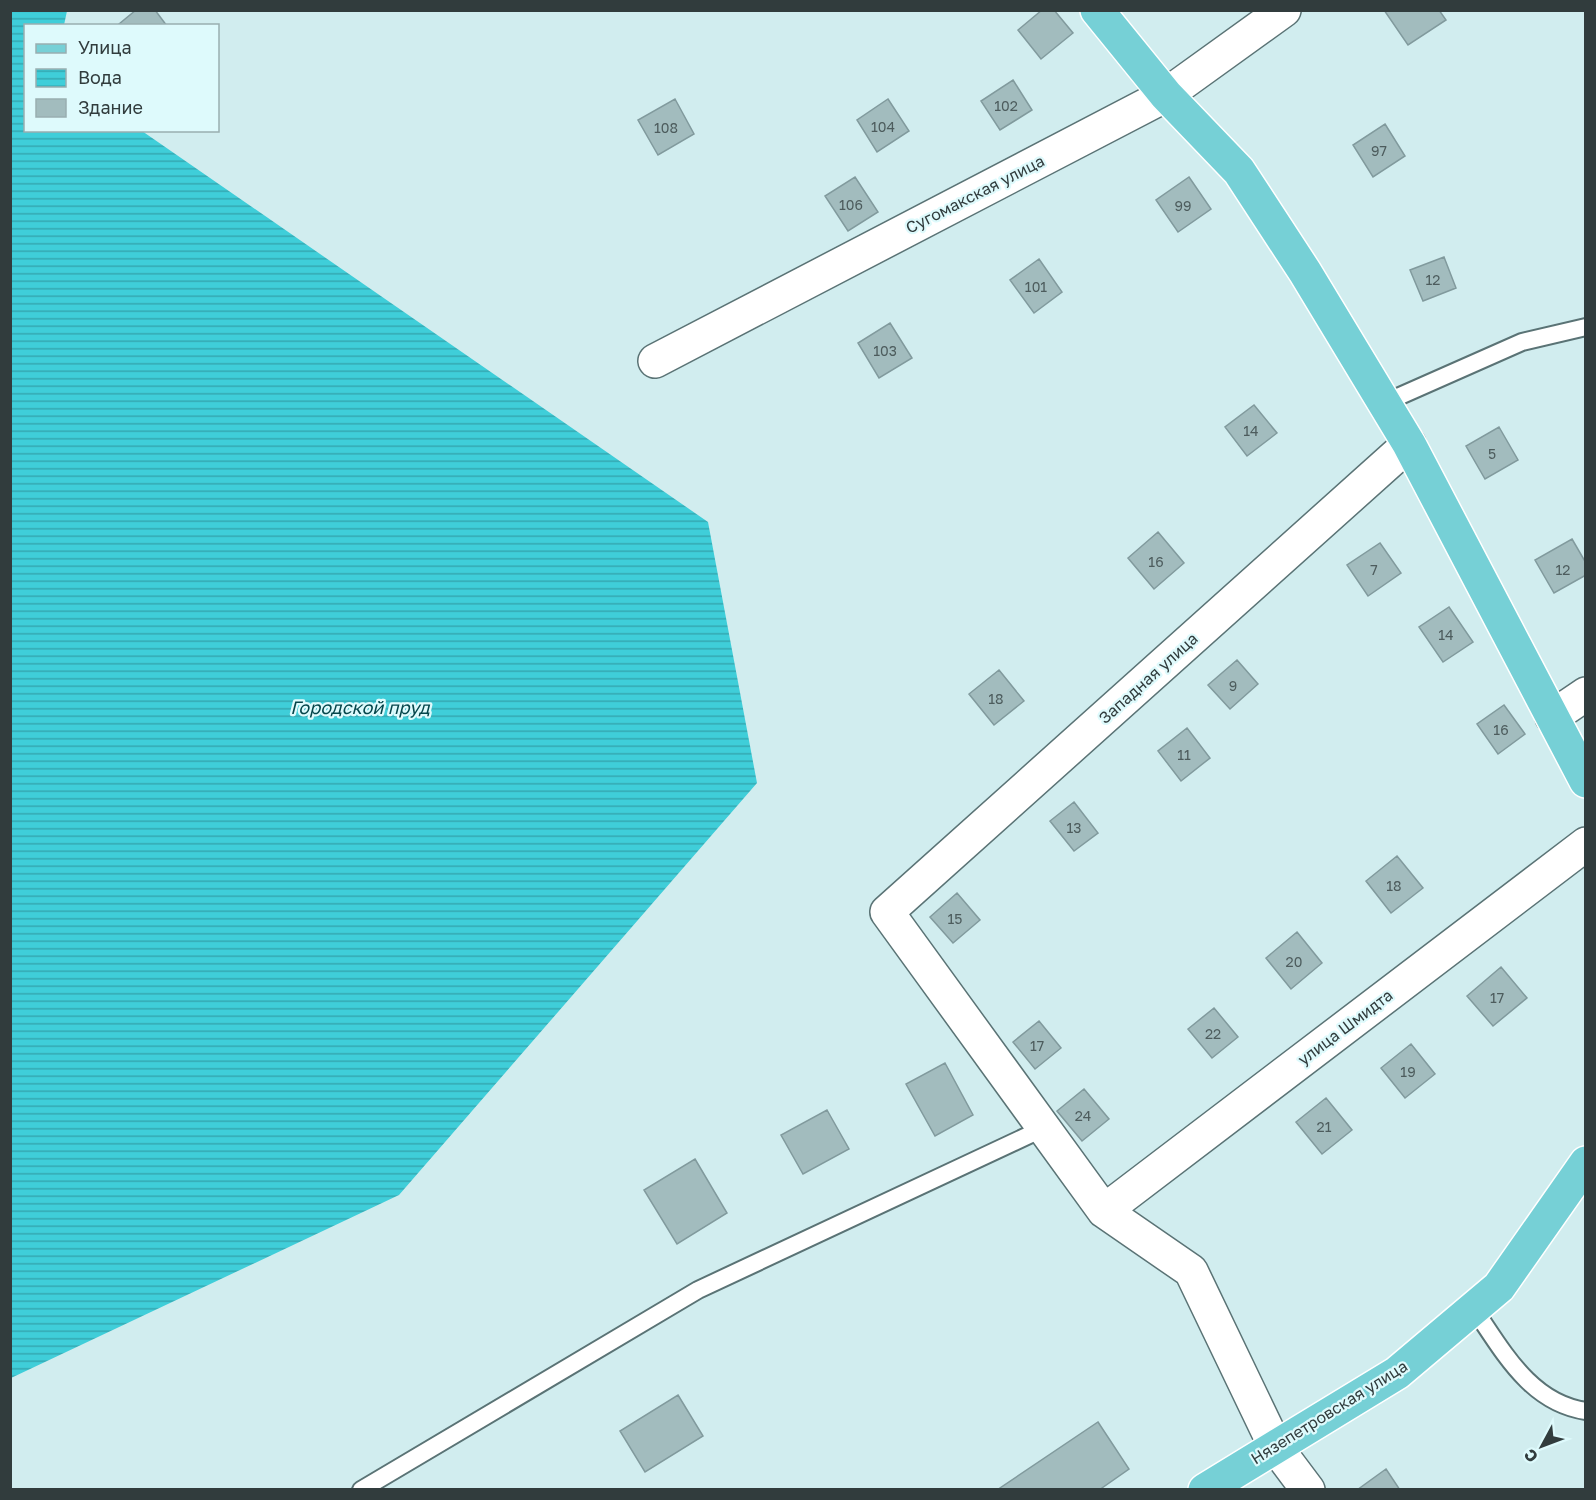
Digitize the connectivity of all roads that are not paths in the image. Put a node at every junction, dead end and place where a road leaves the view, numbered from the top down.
1 (1097, 10) edge
2 (1284, 10) edge
3 (1166, 95) junction
4 (1586, 327) edge
5 (655, 361) dead end
6 (1384, 403) junction
7 (1409, 444) junction
8 (1586, 694) edge
9 (1552, 717) junction
10 (1586, 781) edge
11 (1586, 844) edge
12 (1044, 1128) junction
13 (1586, 1163) edge
14 (1104, 1211) junction
15 (1474, 1309) junction
16 (1586, 1412) edge
17 (1275, 1446) junction
18 (361, 1490) edge
19 (1205, 1490) edge
20 (1308, 1490) edge

1 - 3 main road
2 - 3 street, Сугомакская улица
3 - 5 street, Сугомакская улица
3 - 6 main road
4 - 6 lane
6 - 7 main road
7 - 9 main road
7 - 12 street, Западная улица
8 - 9 street
9 - 10 main road
11 - 14 street, улица Шмидта
12 - 14 street
12 - 18 lane
13 - 15 main road, Нязепетровская улица
14 - 17 street
15 - 16 lane
15 - 17 main road, Нязепетровская улица
17 - 19 main road, Нязепетровская улица
17 - 20 street

